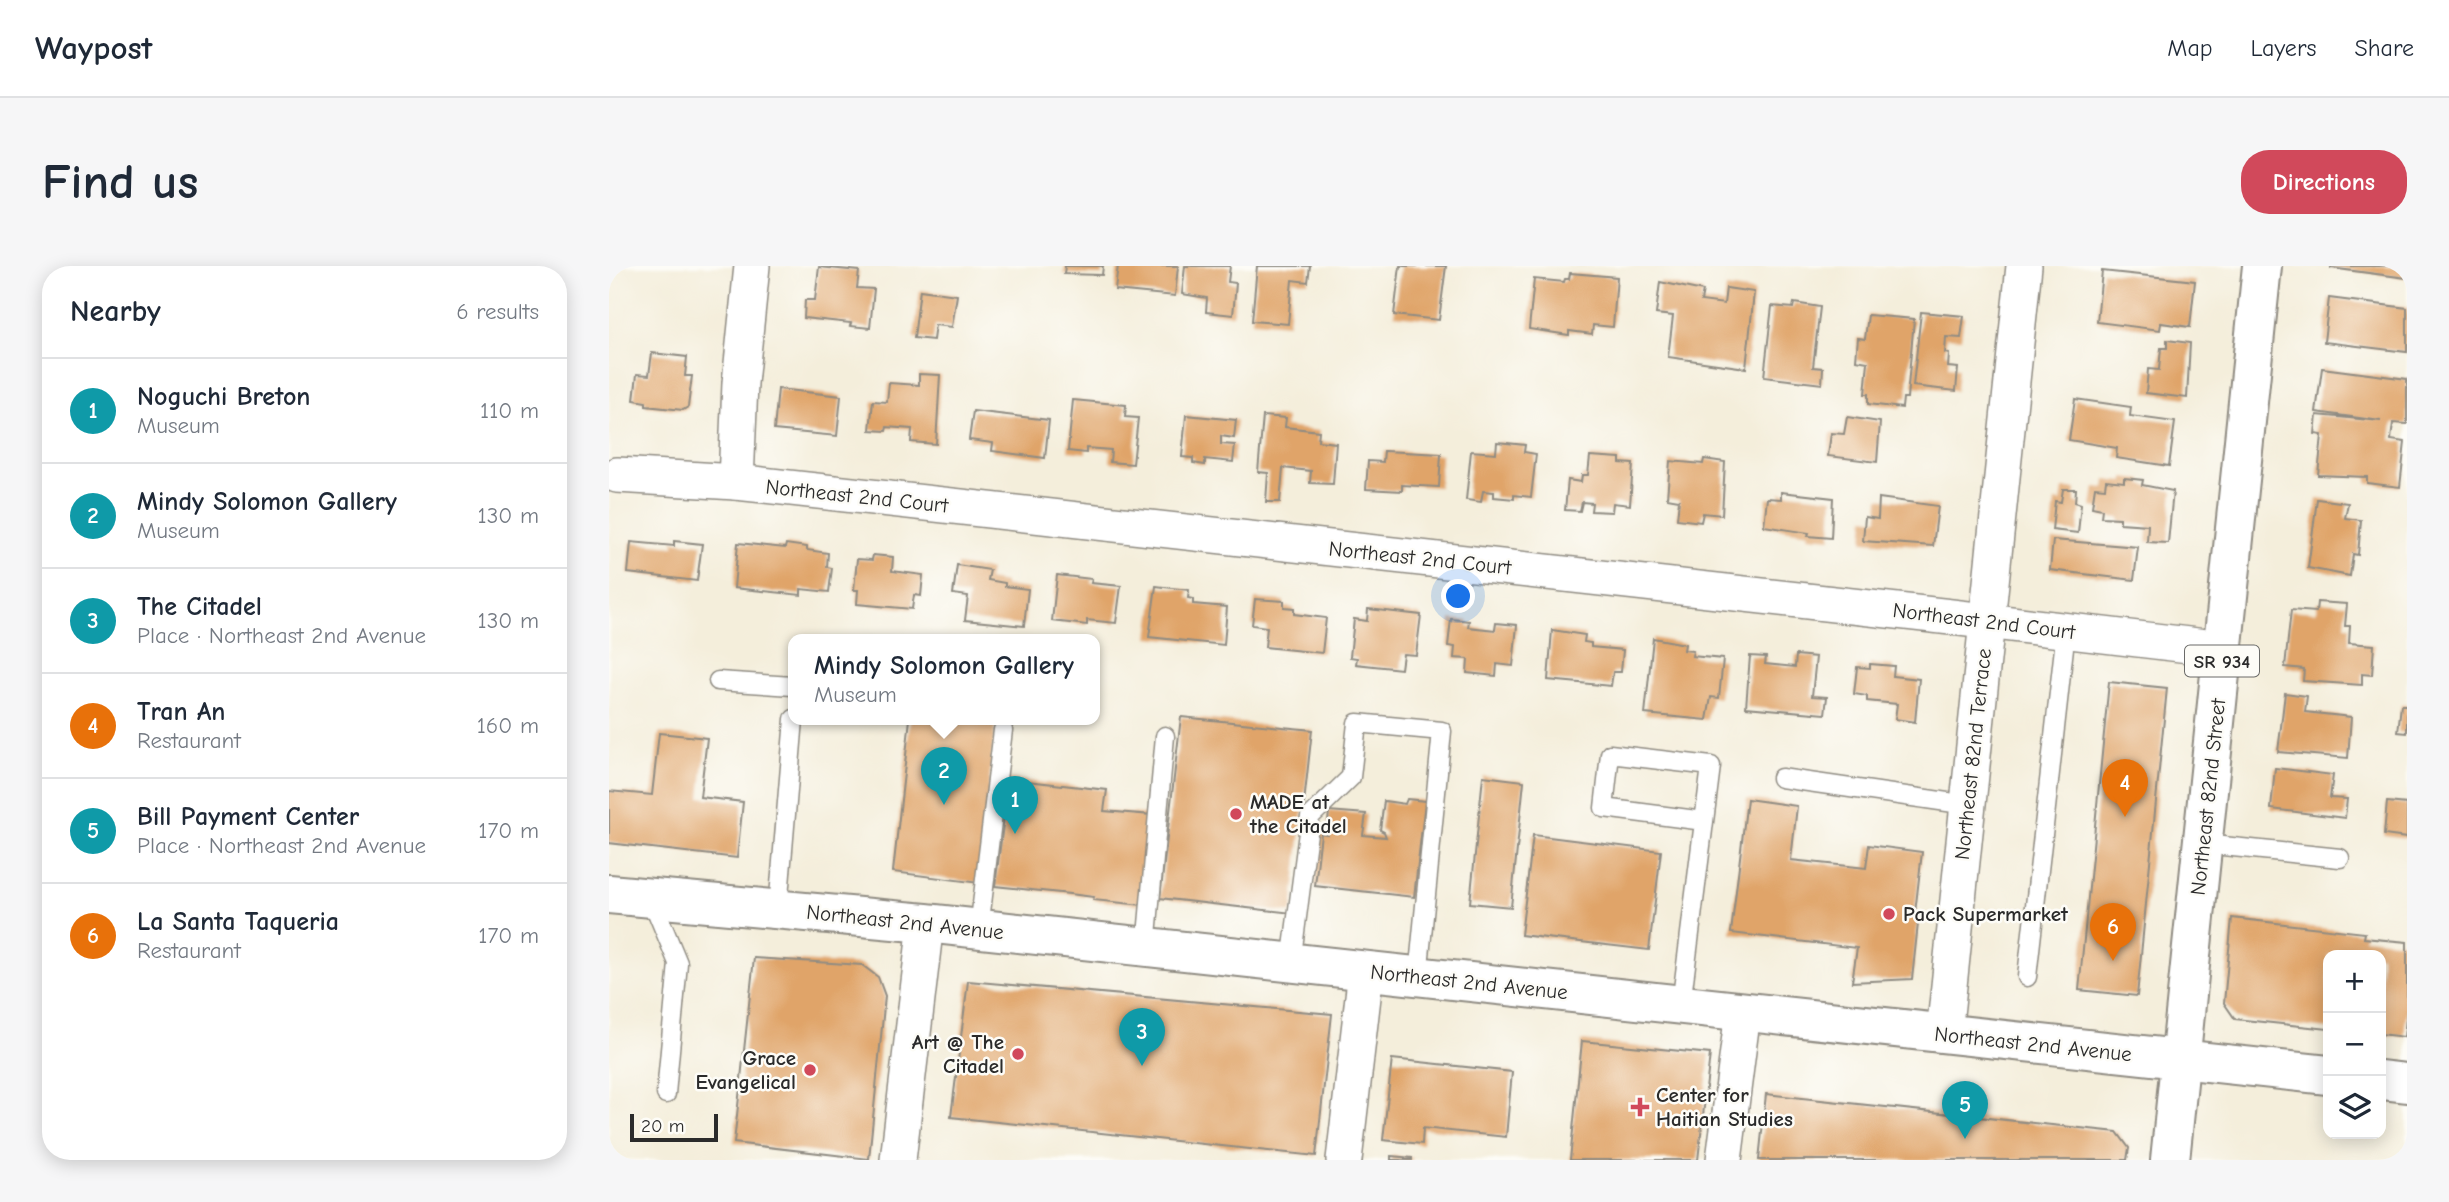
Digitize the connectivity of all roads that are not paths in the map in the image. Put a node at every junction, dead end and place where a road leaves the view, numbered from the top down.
1 (752, 266) edge
2 (2024, 266) edge
3 (2262, 266) edge
4 (617, 475) dead end
5 (736, 482) junction
6 (1986, 621) junction
7 (2066, 630) junction
8 (2223, 649) junction
9 (718, 681) dead end
10 (788, 686) edge
11 (793, 725) edge
12 (1003, 730) dead end
13 (1165, 736) dead end
14 (1781, 778) dead end
15 (1968, 805) junction
16 (1704, 821) junction
17 (2203, 844) junction
18 (2340, 858) dead end
19 (609, 894) edge
20 (651, 898) junction
21 (778, 909) junction
22 (926, 923) junction
23 (979, 929) junction
24 (1146, 947) junction
25 (1291, 963) junction
26 (1366, 971) junction
27 (1418, 977) junction
28 (2027, 977) dead end
29 (1681, 1005) junction
30 (1743, 1012) junction
31 (1944, 1034) junction
32 (2181, 1060) junction
33 (2323, 1074) edge
34 (2386, 1081) edge
35 (2407, 1083) edge
36 (666, 1094) dead end
37 (898, 1160) edge
38 (1344, 1160) edge
39 (1724, 1160) edge
40 (2170, 1160) edge

1 - 5 street
2 - 6 street, Northeast 82nd Terrace
3 - 8 main road, Northeast 82nd Street / SR 934
4 - 5 street, Northeast 2nd Court
5 - 6 street, Northeast 2nd Court
6 - 7 street, Northeast 2nd Court
6 - 15 street, Northeast 82nd Terrace
7 - 8 street, Northeast 2nd Court
7 - 28 lane
8 - 17 main road, Northeast 82nd Street / SR 934
9 - 10 lane
11 - 21 lane
12 - 23 lane
13 - 24 lane
14 - 15 lane
15 - 31 street, Northeast 82nd Terrace
16 - 16 lane
16 - 29 lane
17 - 18 lane
17 - 32 main road, Northeast 82nd Street / SR 934
19 - 20 main road, Northeast 2nd Avenue
20 - 21 main road, Northeast 2nd Avenue
20 - 36 lane
21 - 22 main road, Northeast 2nd Avenue
22 - 23 main road, Northeast 2nd Avenue
22 - 37 street
23 - 24 main road, Northeast 2nd Avenue
24 - 25 main road, Northeast 2nd Avenue
25 - 26 main road, Northeast 2nd Avenue
25 - 27 lane
26 - 27 main road, Northeast 2nd Avenue
26 - 38 street
27 - 29 main road, Northeast 2nd Avenue
29 - 30 main road, Northeast 2nd Avenue
30 - 31 main road, Northeast 2nd Avenue
30 - 39 street
31 - 32 main road, Northeast 2nd Avenue
32 - 33 main road, Northeast 2nd Avenue
32 - 40 main road, Northeast 82nd Street / SR 934
34 - 35 main road

